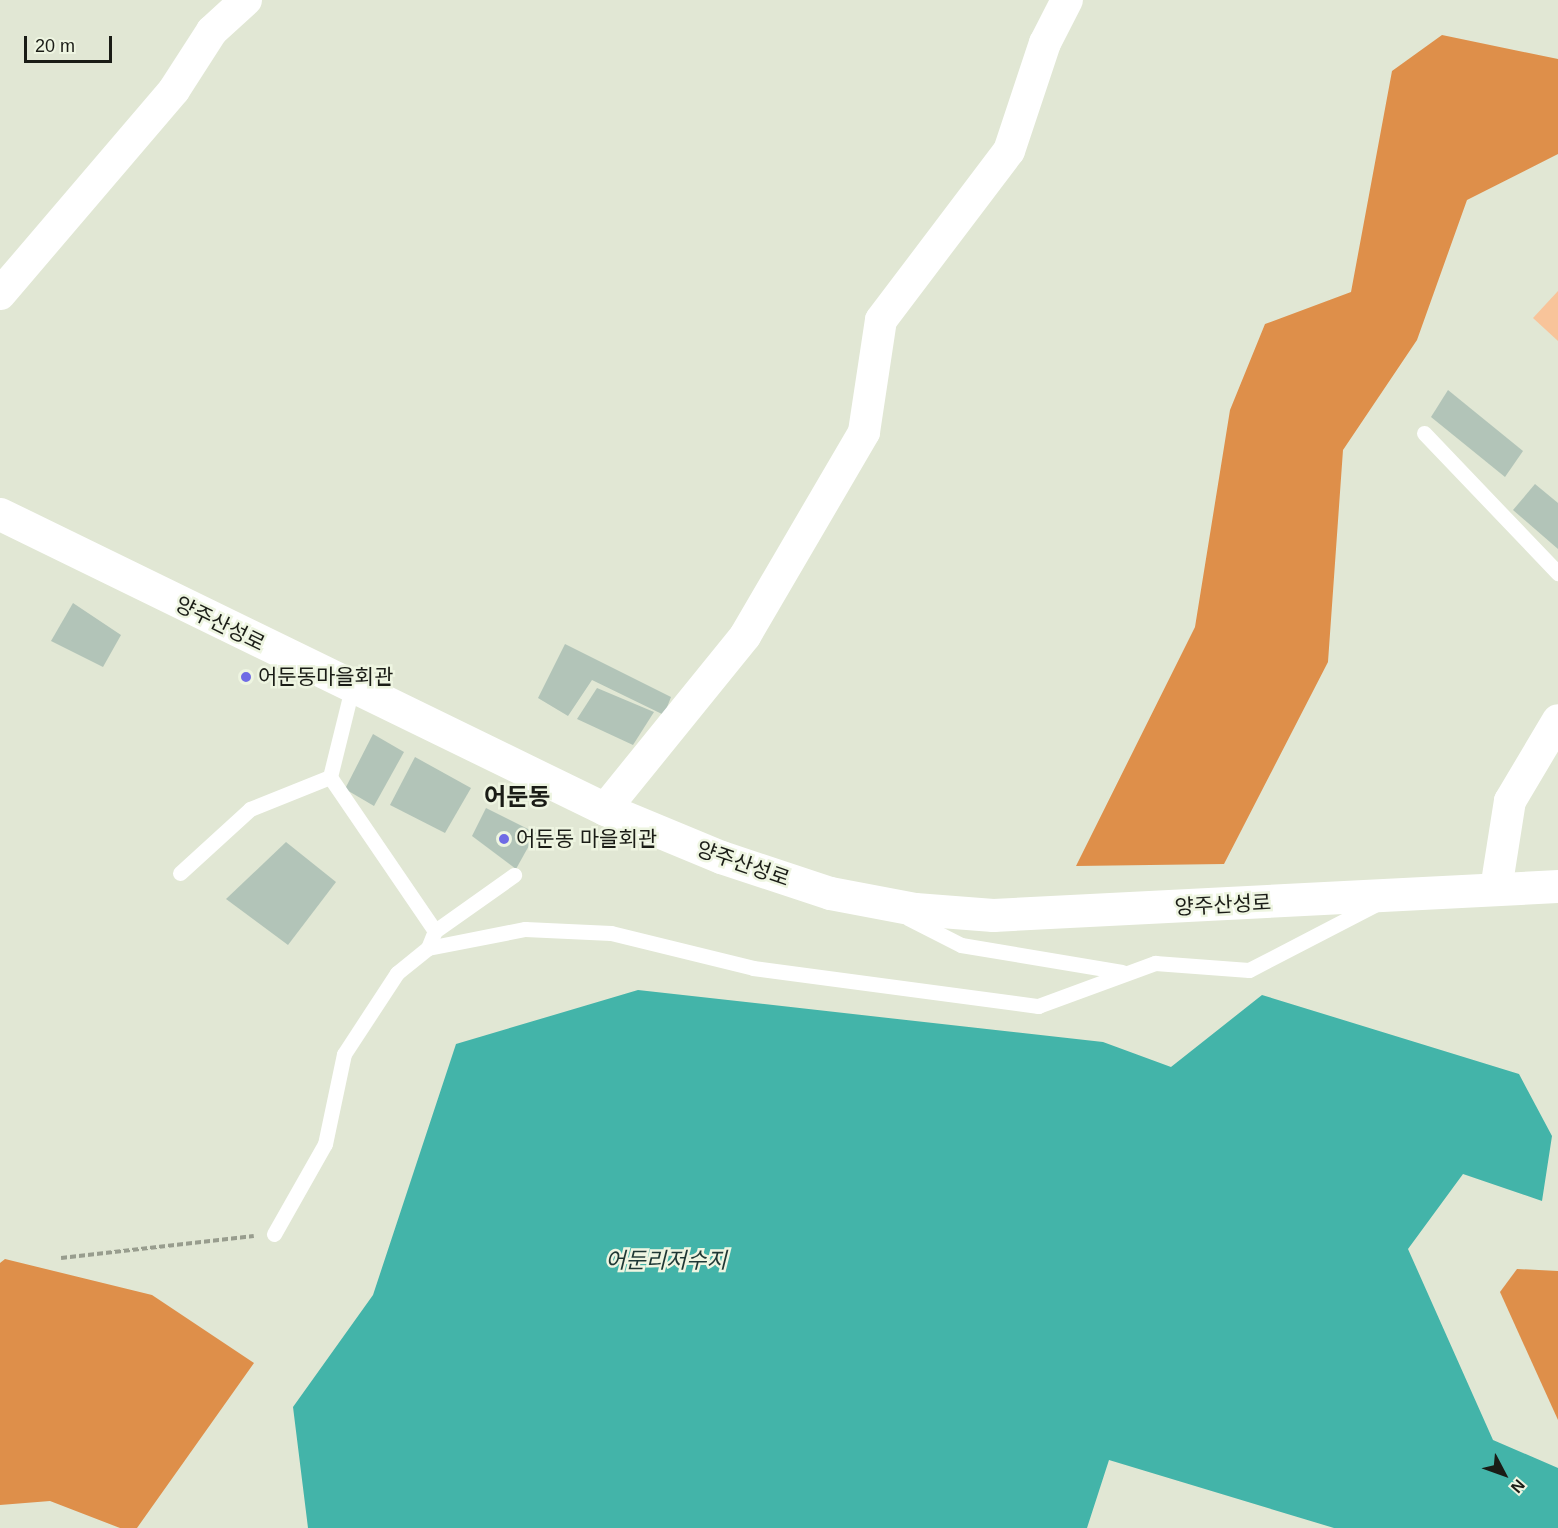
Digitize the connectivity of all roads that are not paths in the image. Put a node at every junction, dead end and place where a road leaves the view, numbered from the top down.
1 (246, 0) edge
2 (1067, 0) edge
3 (0, 294) edge
4 (1424, 433) dead end
5 (0, 514) edge
6 (1558, 573) edge
7 (352, 688) junction
8 (1558, 720) edge
9 (330, 777) junction
10 (605, 809) junction
11 (180, 873) dead end
12 (514, 874) dead end
13 (1558, 886) edge
14 (1496, 889) junction
15 (1394, 895) junction
16 (881, 903) junction
17 (435, 931) junction
18 (428, 948) junction
19 (1125, 973) junction
20 (274, 1234) road end

1 - 3 street
2 - 10 street
4 - 6 lane
5 - 7 street, 양주산성로
7 - 9 lane
7 - 10 street, 양주산성로
8 - 14 street
9 - 11 lane
9 - 17 lane
10 - 16 street, 양주산성로
12 - 17 lane
13 - 14 street, 양주산성로
14 - 15 street, 양주산성로
15 - 16 street, 양주산성로
15 - 19 lane
16 - 19 lane
17 - 18 lane
18 - 19 lane
18 - 20 lane

